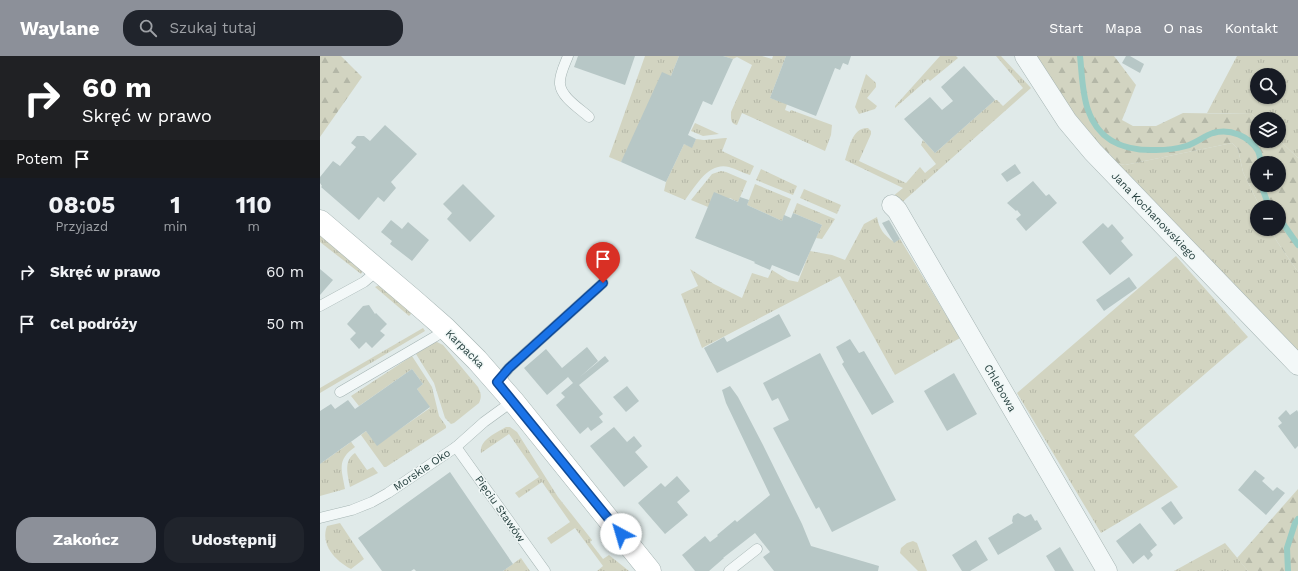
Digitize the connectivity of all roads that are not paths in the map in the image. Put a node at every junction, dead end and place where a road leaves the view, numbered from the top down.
1 (568, 56) edge
2 (1025, 56) edge
3 (589, 117) dead end
4 (892, 205) dead end
5 (320, 221) edge
6 (378, 270) junction
7 (603, 283) dead end
8 (320, 306) edge
9 (445, 328) junction
10 (1298, 365) edge
11 (497, 382) junction
12 (340, 392) dead end
13 (513, 401) junction
14 (456, 447) junction
15 (320, 518) edge
16 (757, 549) dead end
17 (545, 571) edge
18 (650, 571) edge
19 (730, 571) edge
20 (1107, 571) edge

1 - 3 lane
2 - 10 street, Jana Kochanowskiego
4 - 20 street, Chlebowa
5 - 6 street, Karpacka
6 - 8 lane
6 - 9 street, Karpacka
7 - 11 lane
9 - 11 street, Karpacka
9 - 12 lane
11 - 13 street, Karpacka
13 - 14 lane, Morskie Oko
13 - 18 street, Karpacka
14 - 15 lane, Morskie Oko
14 - 17 lane, Pięciu Stawów
16 - 19 lane

